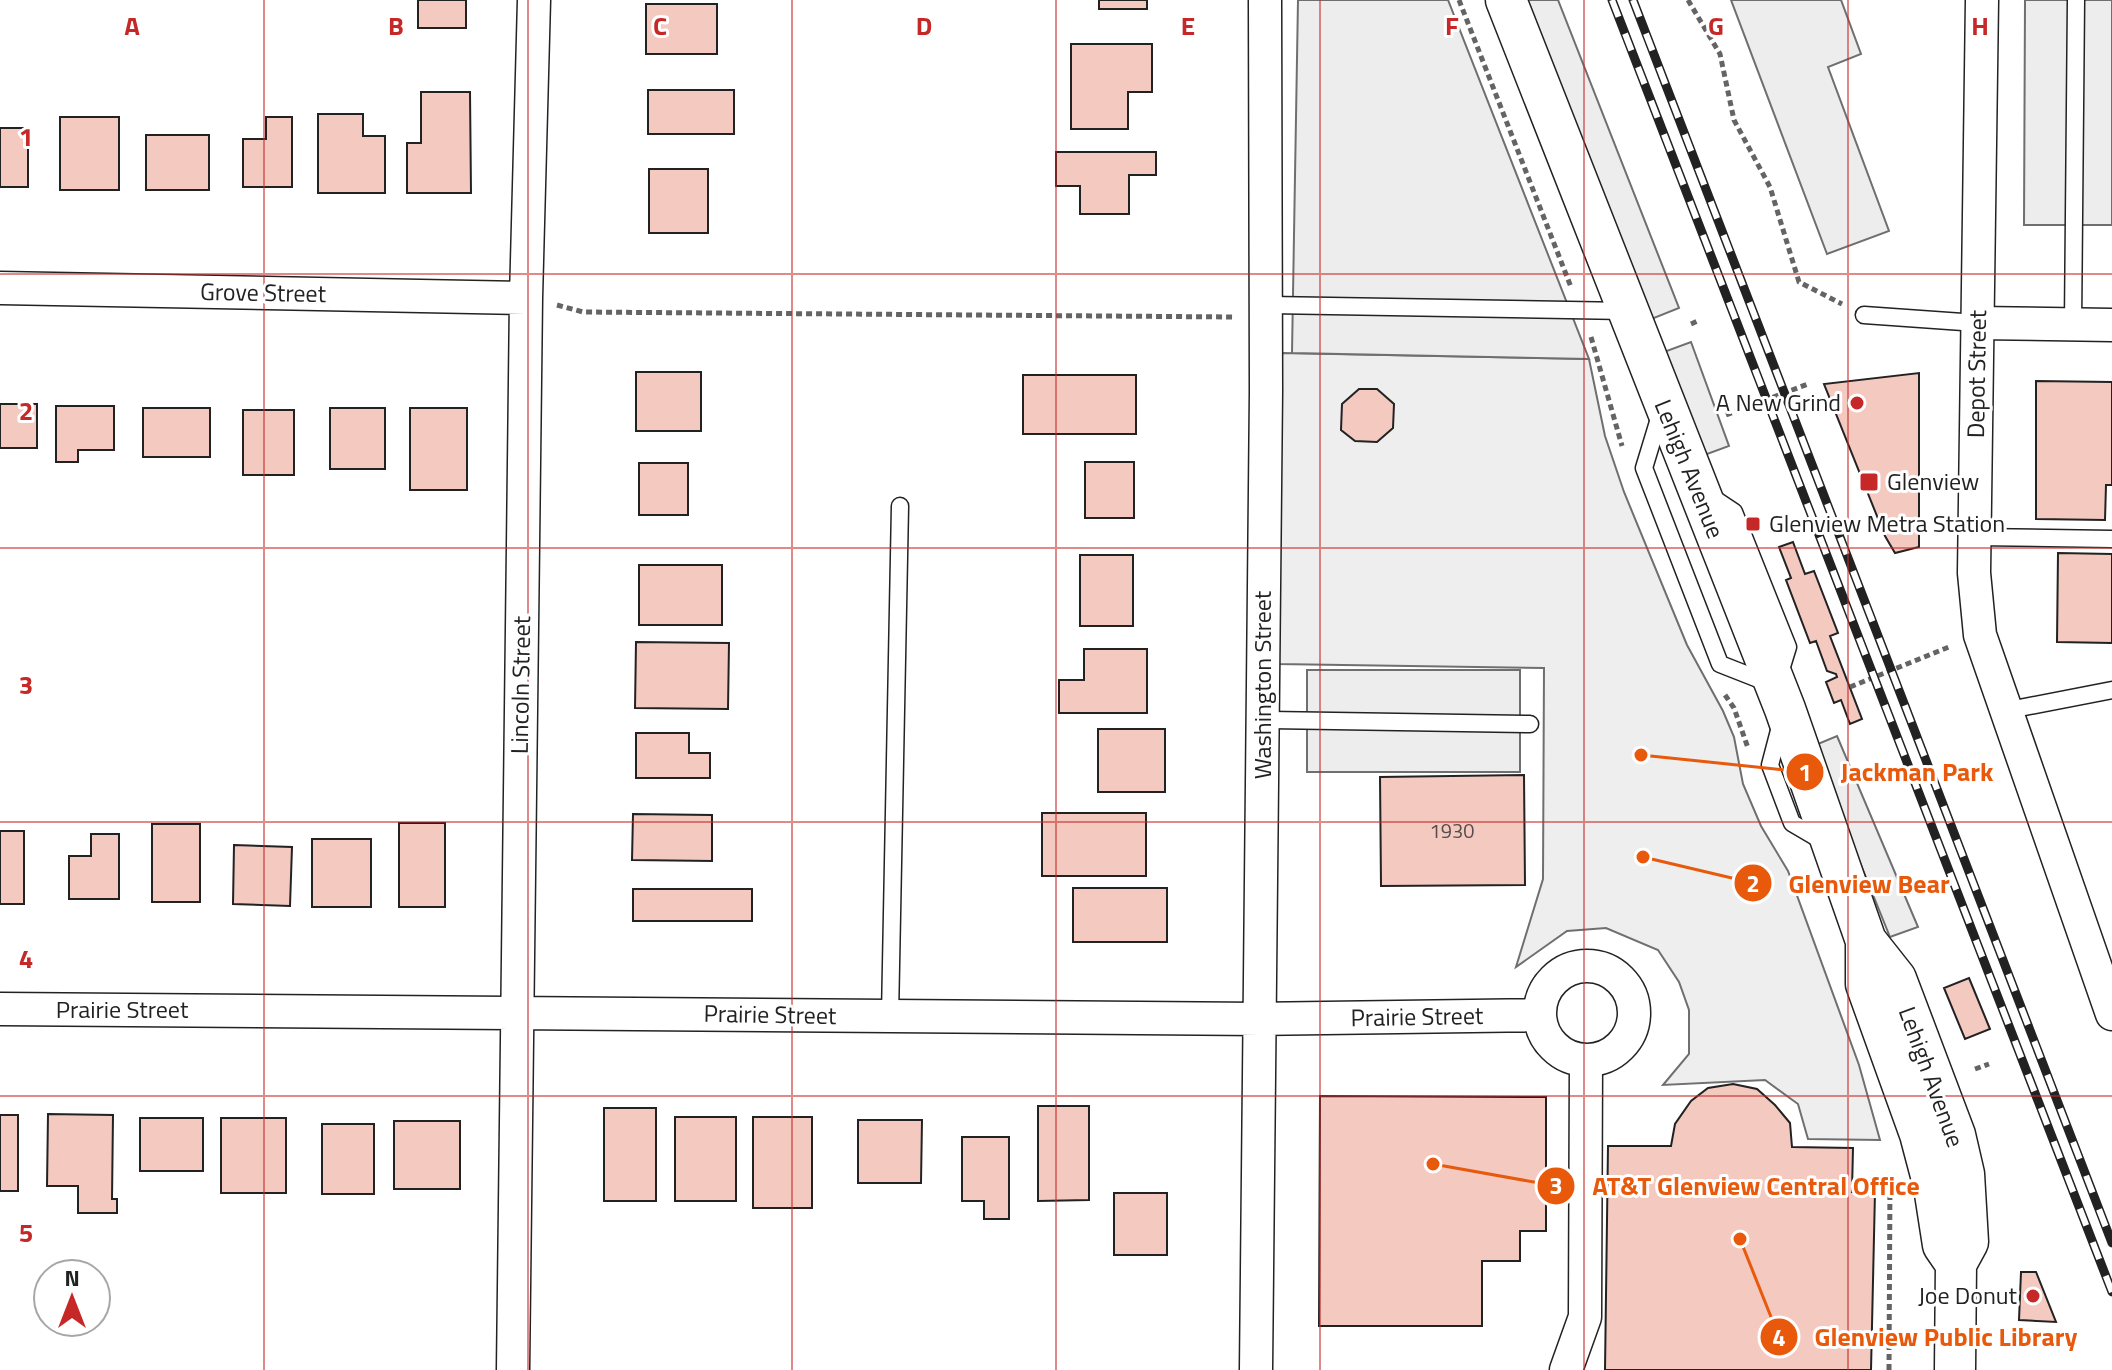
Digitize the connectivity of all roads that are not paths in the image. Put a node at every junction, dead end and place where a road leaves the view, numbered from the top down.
1 (534, 0) edge
2 (1265, 0) edge
3 (1506, 0) edge
4 (1982, 0) edge
5 (2076, 0) edge
6 (0, 288) edge
7 (526, 298) junction
8 (1627, 311) junction
9 (1266, 312) junction
10 (1864, 315) road end
11 (1977, 323) junction
12 (2073, 324) junction
13 (2112, 325) edge
14 (1663, 404) junction
15 (900, 506) dead end
16 (1975, 537) junction
17 (2112, 539) edge
18 (2112, 690) edge
19 (1780, 698) junction
20 (2004, 711) junction
21 (1263, 720) junction
22 (1530, 724) dead end
23 (0, 1009) edge
24 (517, 1012) junction
25 (2112, 1014) edge
26 (1539, 1015) junction
27 (890, 1016) junction
28 (1260, 1019) junction
29 (1586, 1060) junction
30 (513, 1370) edge
31 (1256, 1370) edge
32 (1566, 1370) edge
33 (1955, 1370) edge

1 - 7 street, Lincoln Street
2 - 9 street, Washington Street
3 - 8 street, Lehigh Avenue
4 - 11 street, Depot Street
5 - 12 lane
6 - 7 street, Grove Street
7 - 24 street, Lincoln Street
8 - 9 lane
8 - 14 street, Lehigh Avenue
9 - 21 street, Washington Street
10 - 11 lane
11 - 12 street
11 - 16 street, Depot Street
12 - 13 street
14 - 19 street, Lehigh Avenue
14 - 19 lane
15 - 27 lane
16 - 17 lane
16 - 20 street, Depot Street
18 - 20 lane
19 - 33 street, Lehigh Avenue
20 - 25 street, Depot Street
21 - 22 lane
21 - 28 street, Washington Street
23 - 24 street, Prairie Street
24 - 27 street, Prairie Street
24 - 30 street, Lincoln Street
26 - 28 street, Prairie Street
26 - 29 street
26 - 29 street
27 - 28 street, Prairie Street
28 - 31 street, Washington Street
29 - 32 street

